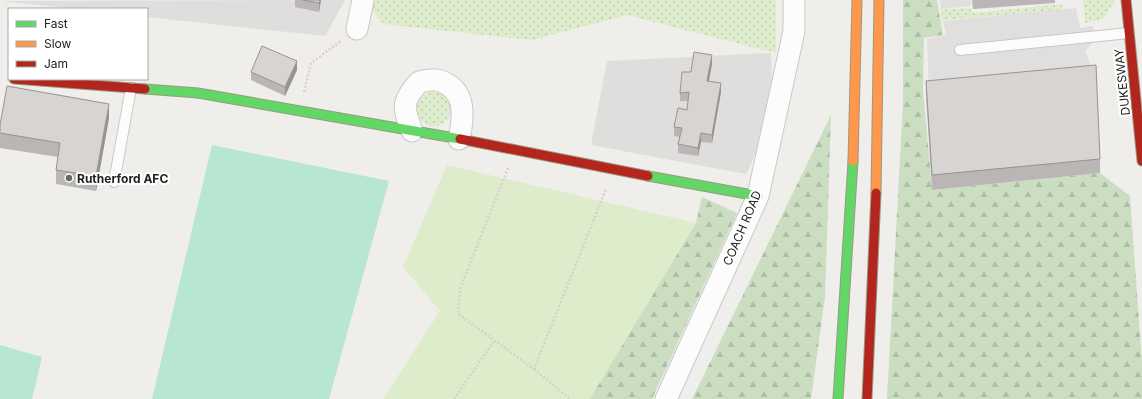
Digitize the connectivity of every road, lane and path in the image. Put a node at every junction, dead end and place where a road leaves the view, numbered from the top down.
1 (363, 0) edge
2 (794, 0) edge
3 (857, 0) edge
4 (879, 0) edge
5 (1126, 0) edge
6 (357, 29) joint
7 (1129, 33) junction
8 (960, 50) dead end
9 (27, 80) edge
10 (131, 88) junction
11 (300, 112) junction
12 (412, 131) junction
13 (459, 139) junction
14 (516, 149) junction
15 (1142, 161) edge
16 (614, 170) junction
17 (114, 182) dead end
18 (758, 196) junction
19 (495, 340) junction
20 (534, 369) junction
21 (454, 399) edge
22 (570, 399) edge
23 (666, 399) edge
24 (838, 399) edge
25 (866, 399) edge

1 - 6 street
2 - 18 street, COACH ROAD
3 - 24 main road
4 - 25 main road
5 - 7 main road, DUKESWAY
6 - 11 path
7 - 8 lane
7 - 15 main road, DUKESWAY
9 - 10 main road
10 - 11 main road
10 - 17 lane
11 - 12 main road
12 - 13 main road
12 - 13 street
13 - 14 main road
14 - 16 main road
14 - 19 path
16 - 18 main road
16 - 20 path
18 - 23 street, COACH ROAD
19 - 20 path
19 - 21 path
20 - 22 path

